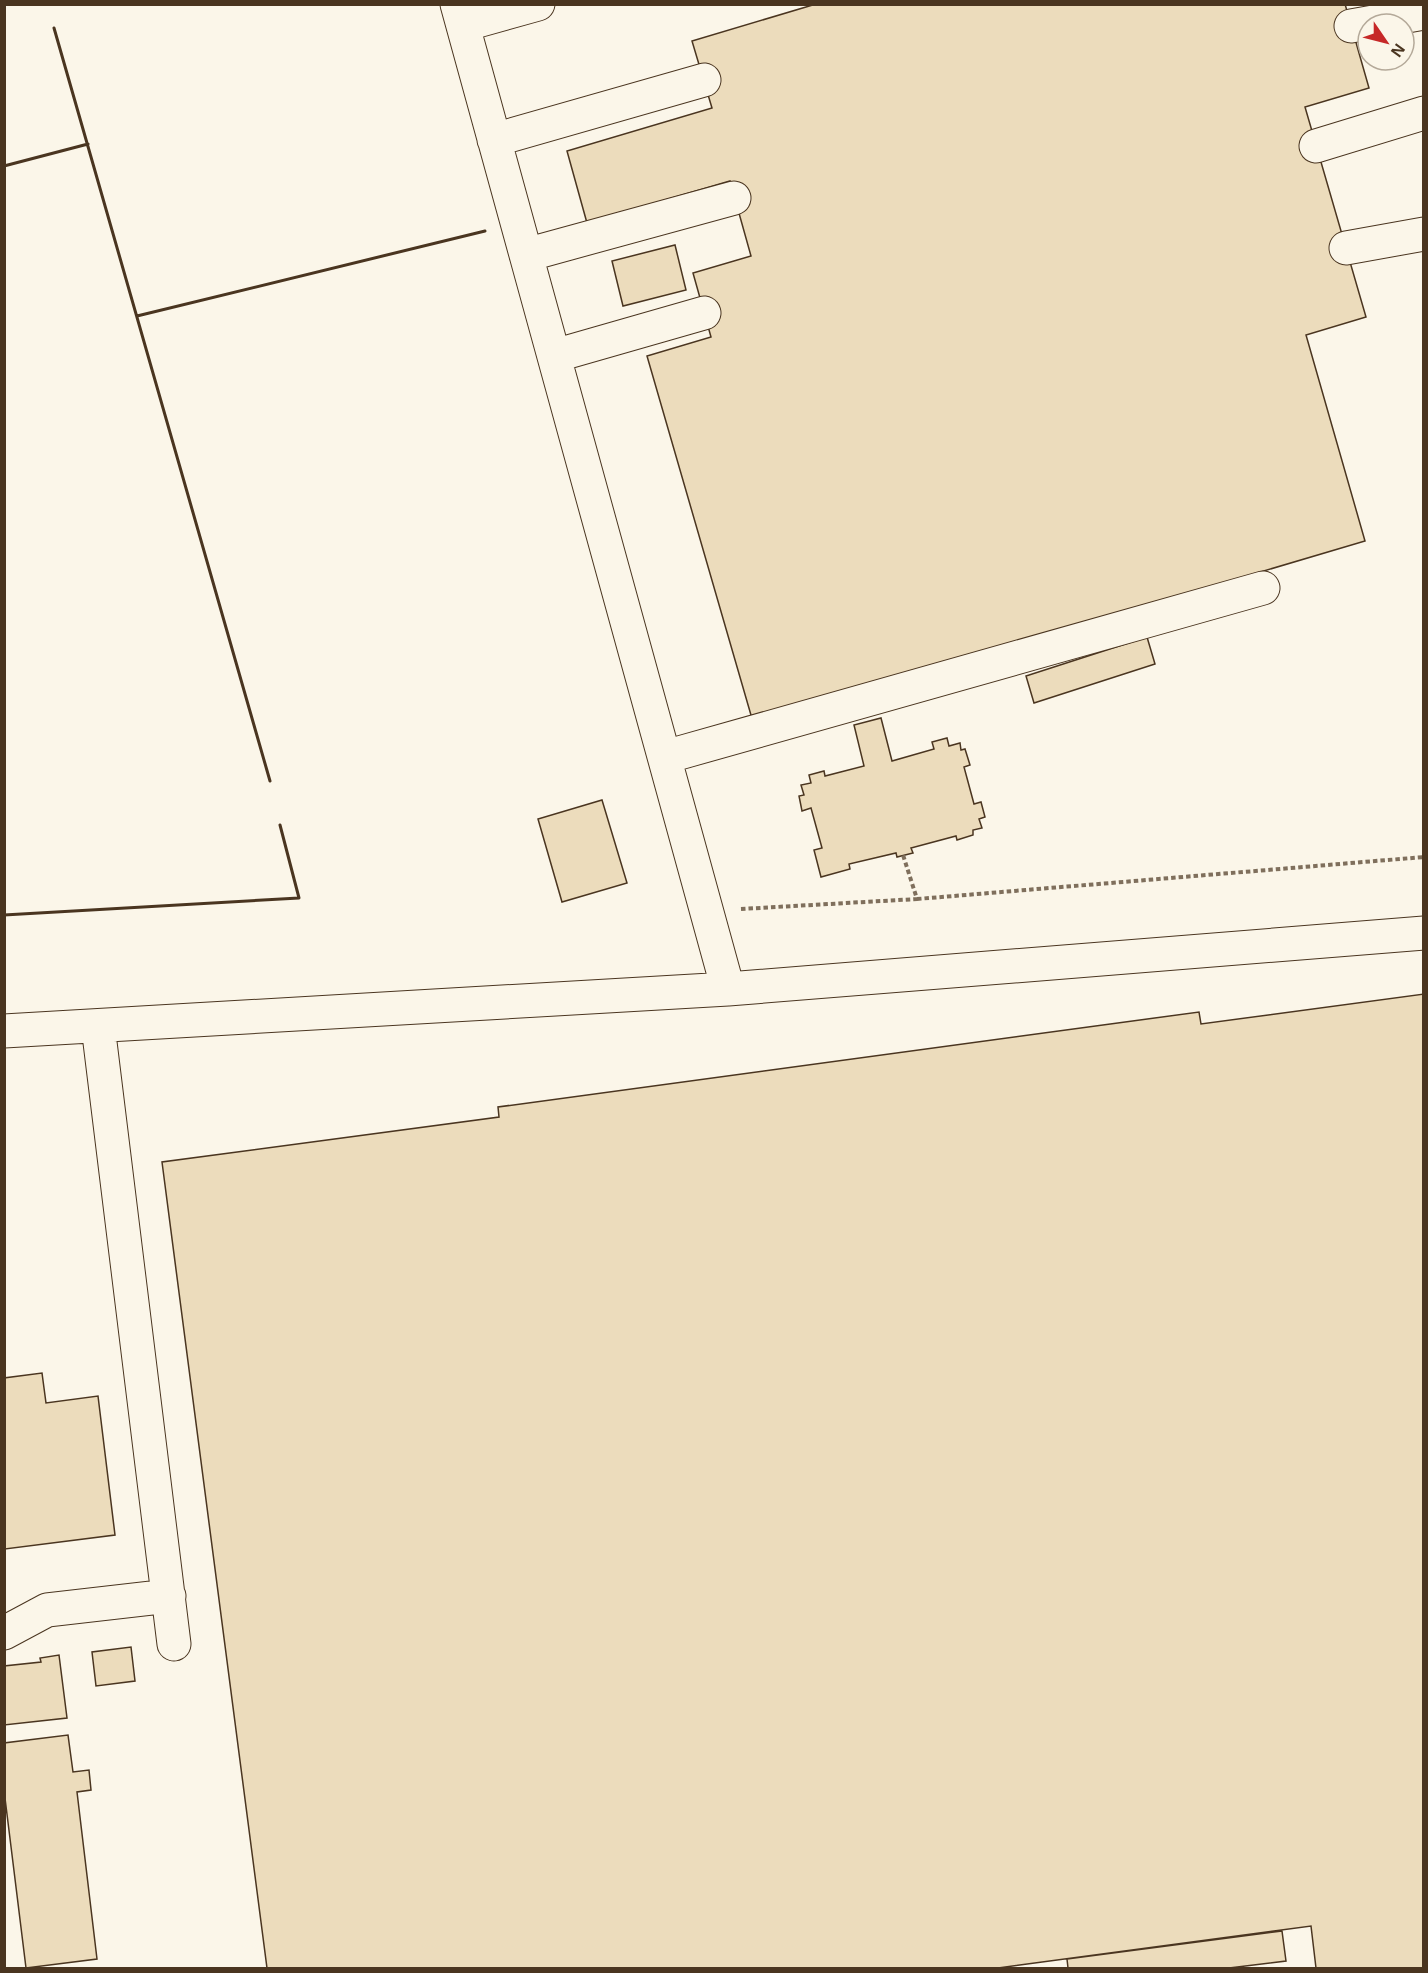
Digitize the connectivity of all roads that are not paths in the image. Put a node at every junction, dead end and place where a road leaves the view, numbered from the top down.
1 (538, 4) edge
2 (1424, 14) edge
3 (460, 15) edge
4 (1351, 26) dead end
5 (704, 80) dead end
6 (1424, 113) edge
7 (494, 140) junction
8 (1316, 146) dead end
9 (734, 198) dead end
10 (1424, 234) edge
11 (1346, 248) dead end
12 (526, 255) junction
13 (704, 313) dead end
14 (554, 356) junction
15 (1263, 588) dead end
16 (665, 757) junction
17 (1424, 933) edge
18 (728, 990) junction
19 (98, 1026) junction
20 (4, 1031) edge
21 (169, 1596) junction
22 (4, 1633) edge
23 (174, 1644) dead end

1 - 3 lane
2 - 4 lane
3 - 7 lane
5 - 7 lane
6 - 8 lane
7 - 12 lane
9 - 12 lane
10 - 11 lane
12 - 14 lane
13 - 14 lane
14 - 16 lane
15 - 16 lane
16 - 18 lane
17 - 18 lane
18 - 19 lane
19 - 20 lane
19 - 21 lane
21 - 22 lane
21 - 23 lane

